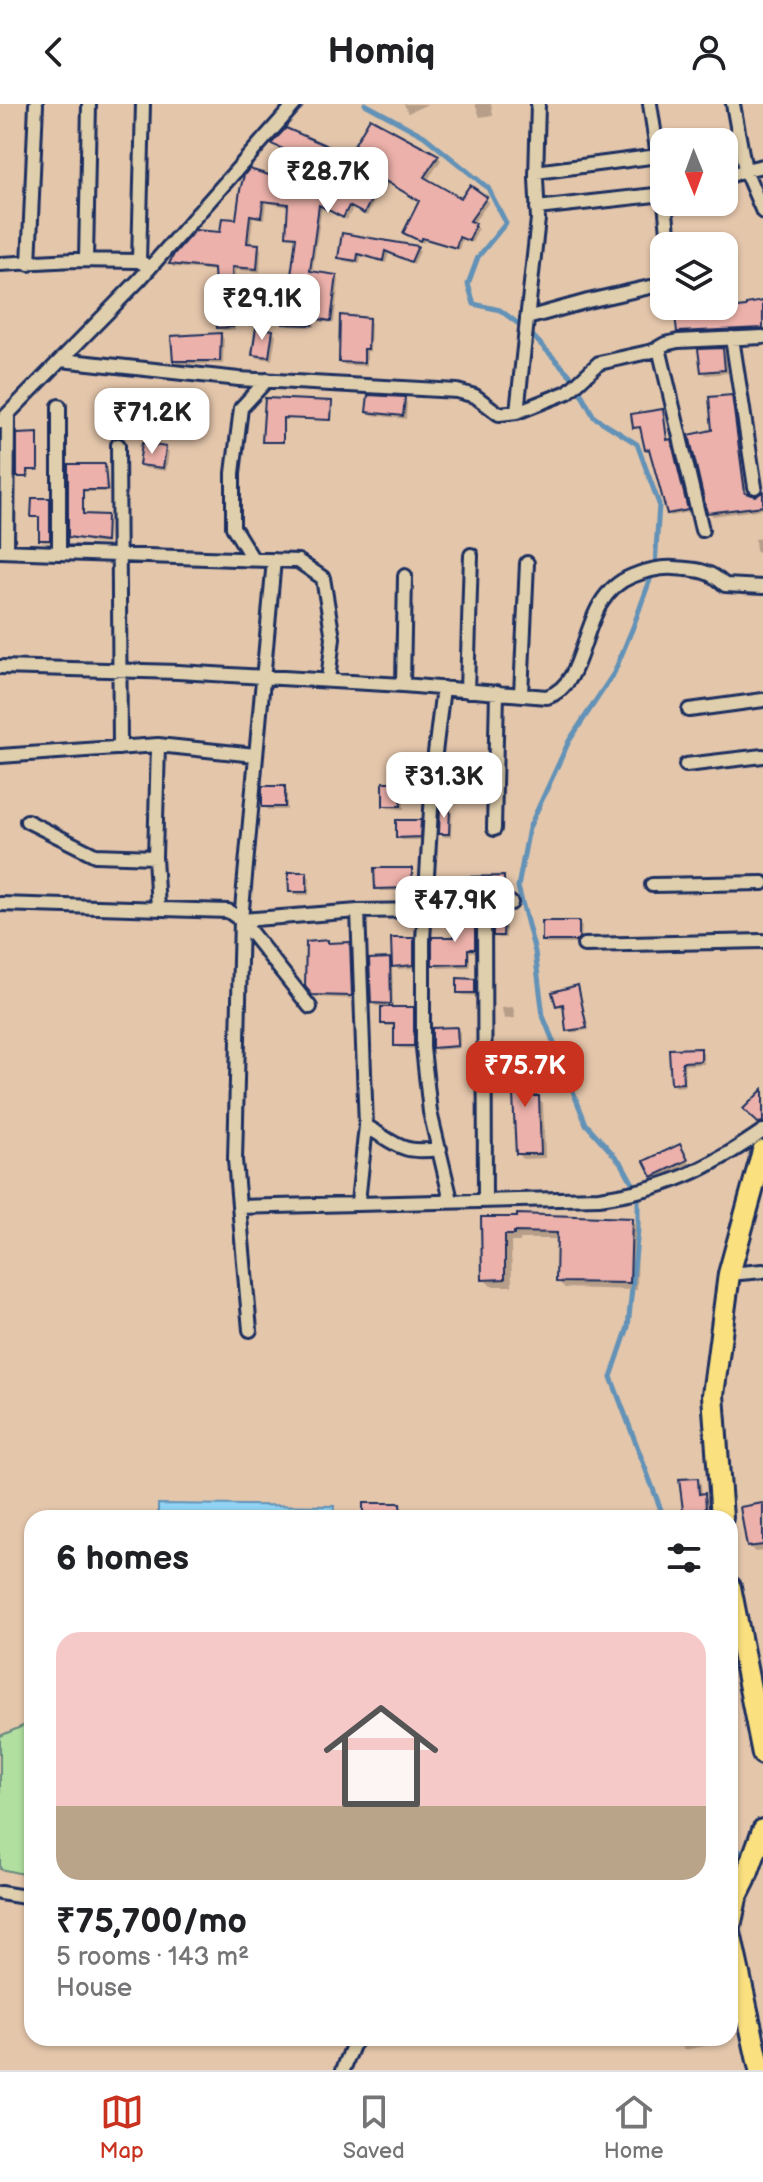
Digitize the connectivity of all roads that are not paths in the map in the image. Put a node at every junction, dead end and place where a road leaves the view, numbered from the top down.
1 (36, 104) edge
2 (89, 104) edge
3 (143, 104) edge
4 (295, 104) edge
5 (538, 104) edge
6 (650, 104) edge
7 (733, 104) edge
8 (763, 166) edge
9 (745, 170) junction
10 (536, 172) junction
11 (738, 173) edge
12 (650, 196) edge
13 (537, 208) junction
14 (763, 212) edge
15 (86, 260) junction
16 (0, 264) edge
17 (29, 264) junction
18 (144, 265) junction
19 (650, 287) dead end
20 (527, 318) junction
21 (763, 337) edge
22 (732, 338) junction
23 (659, 348) junction
24 (61, 360) junction
25 (267, 380) junction
26 (59, 406) dead end
27 (517, 412) junction
28 (4, 418) edge
29 (118, 445) dead end
30 (755, 487) dead end
31 (702, 530) dead end
32 (4, 551) edge
33 (59, 553) junction
34 (119, 555) junction
35 (471, 555) dead end
36 (252, 558) junction
37 (274, 560) junction
38 (527, 563) dead end
39 (405, 576) dead end
40 (763, 587) edge
41 (0, 667) edge
42 (121, 670) junction
43 (261, 678) junction
44 (328, 680) junction
45 (403, 685) junction
46 (443, 688) junction
47 (467, 691) junction
48 (497, 692) junction
49 (521, 694) junction
50 (763, 700) edge
51 (689, 710) dead end
52 (158, 745) junction
53 (120, 748) junction
54 (255, 755) junction
55 (0, 756) edge
56 (763, 756) edge
57 (686, 765) dead end
58 (27, 821) dead end
59 (494, 829) dead end
60 (155, 857) junction
61 (763, 883) edge
62 (652, 885) dead end
63 (511, 903) dead end
64 (0, 904) edge
65 (484, 904) junction
66 (158, 908) junction
67 (425, 910) junction
68 (358, 911) junction
69 (241, 920) junction
70 (763, 941) edge
71 (584, 945) dead end
72 (310, 1007) dead end
73 (366, 1126) junction
74 (763, 1131) edge
75 (440, 1149) junction
76 (763, 1151) edge
77 (451, 1200) junction
78 (485, 1200) junction
79 (358, 1202) junction
80 (239, 1207) junction
81 (763, 1271) edge
82 (729, 1274) junction
83 (250, 1330) dead end
84 (721, 1510) edge
85 (738, 1627) edge
86 (763, 1754) edge
87 (763, 1830) edge
88 (762, 1836) edge
89 (738, 1891) edge
90 (0, 1893) edge
91 (24, 1897) edge
92 (738, 1970) edge
93 (353, 2046) edge
94 (343, 2070) edge
95 (760, 2070) edge

1 - 17 street
2 - 15 street
3 - 18 street
4 - 18 street
5 - 10 street
6 - 10 street
7 - 9 street
8 - 9 street
9 - 11 street
9 - 14 street
10 - 13 street
12 - 13 street
13 - 20 street
15 - 17 street
15 - 18 street
16 - 17 street
18 - 24 street
19 - 20 street
20 - 27 street
21 - 22 street
22 - 23 street
22 - 30 street
23 - 27 street
23 - 31 street
24 - 25 street
24 - 28 street
25 - 27 street
25 - 36 street
26 - 33 street
28 - 32 street
29 - 34 street
32 - 33 street
33 - 34 street
34 - 36 street
34 - 42 street
35 - 47 street
36 - 37 street
37 - 43 street
37 - 44 street
38 - 49 street
39 - 45 street
40 - 49 street
41 - 42 street
42 - 43 street
42 - 53 street
43 - 44 street
43 - 54 street
44 - 45 street
45 - 46 street
46 - 47 street
46 - 67 street
47 - 48 street
48 - 49 street
48 - 59 street
50 - 51 street
52 - 53 street
52 - 54 street
52 - 60 street
53 - 55 street
54 - 69 street
56 - 57 street
58 - 60 street
60 - 66 street
61 - 62 street
63 - 65 street
64 - 66 street
65 - 67 street
65 - 78 street
66 - 69 street
67 - 68 street
67 - 75 street
68 - 69 street
68 - 73 street
69 - 72 street
69 - 80 street
70 - 71 street
73 - 75 street
73 - 79 street
74 - 78 street
75 - 77 street
76 - 82 main road
77 - 78 street
77 - 79 street
79 - 80 street
80 - 83 street
81 - 82 street
82 - 84 main road
85 - 86 main road
87 - 88 main road
88 - 89 main road
90 - 91 street
92 - 95 main road
93 - 94 street

